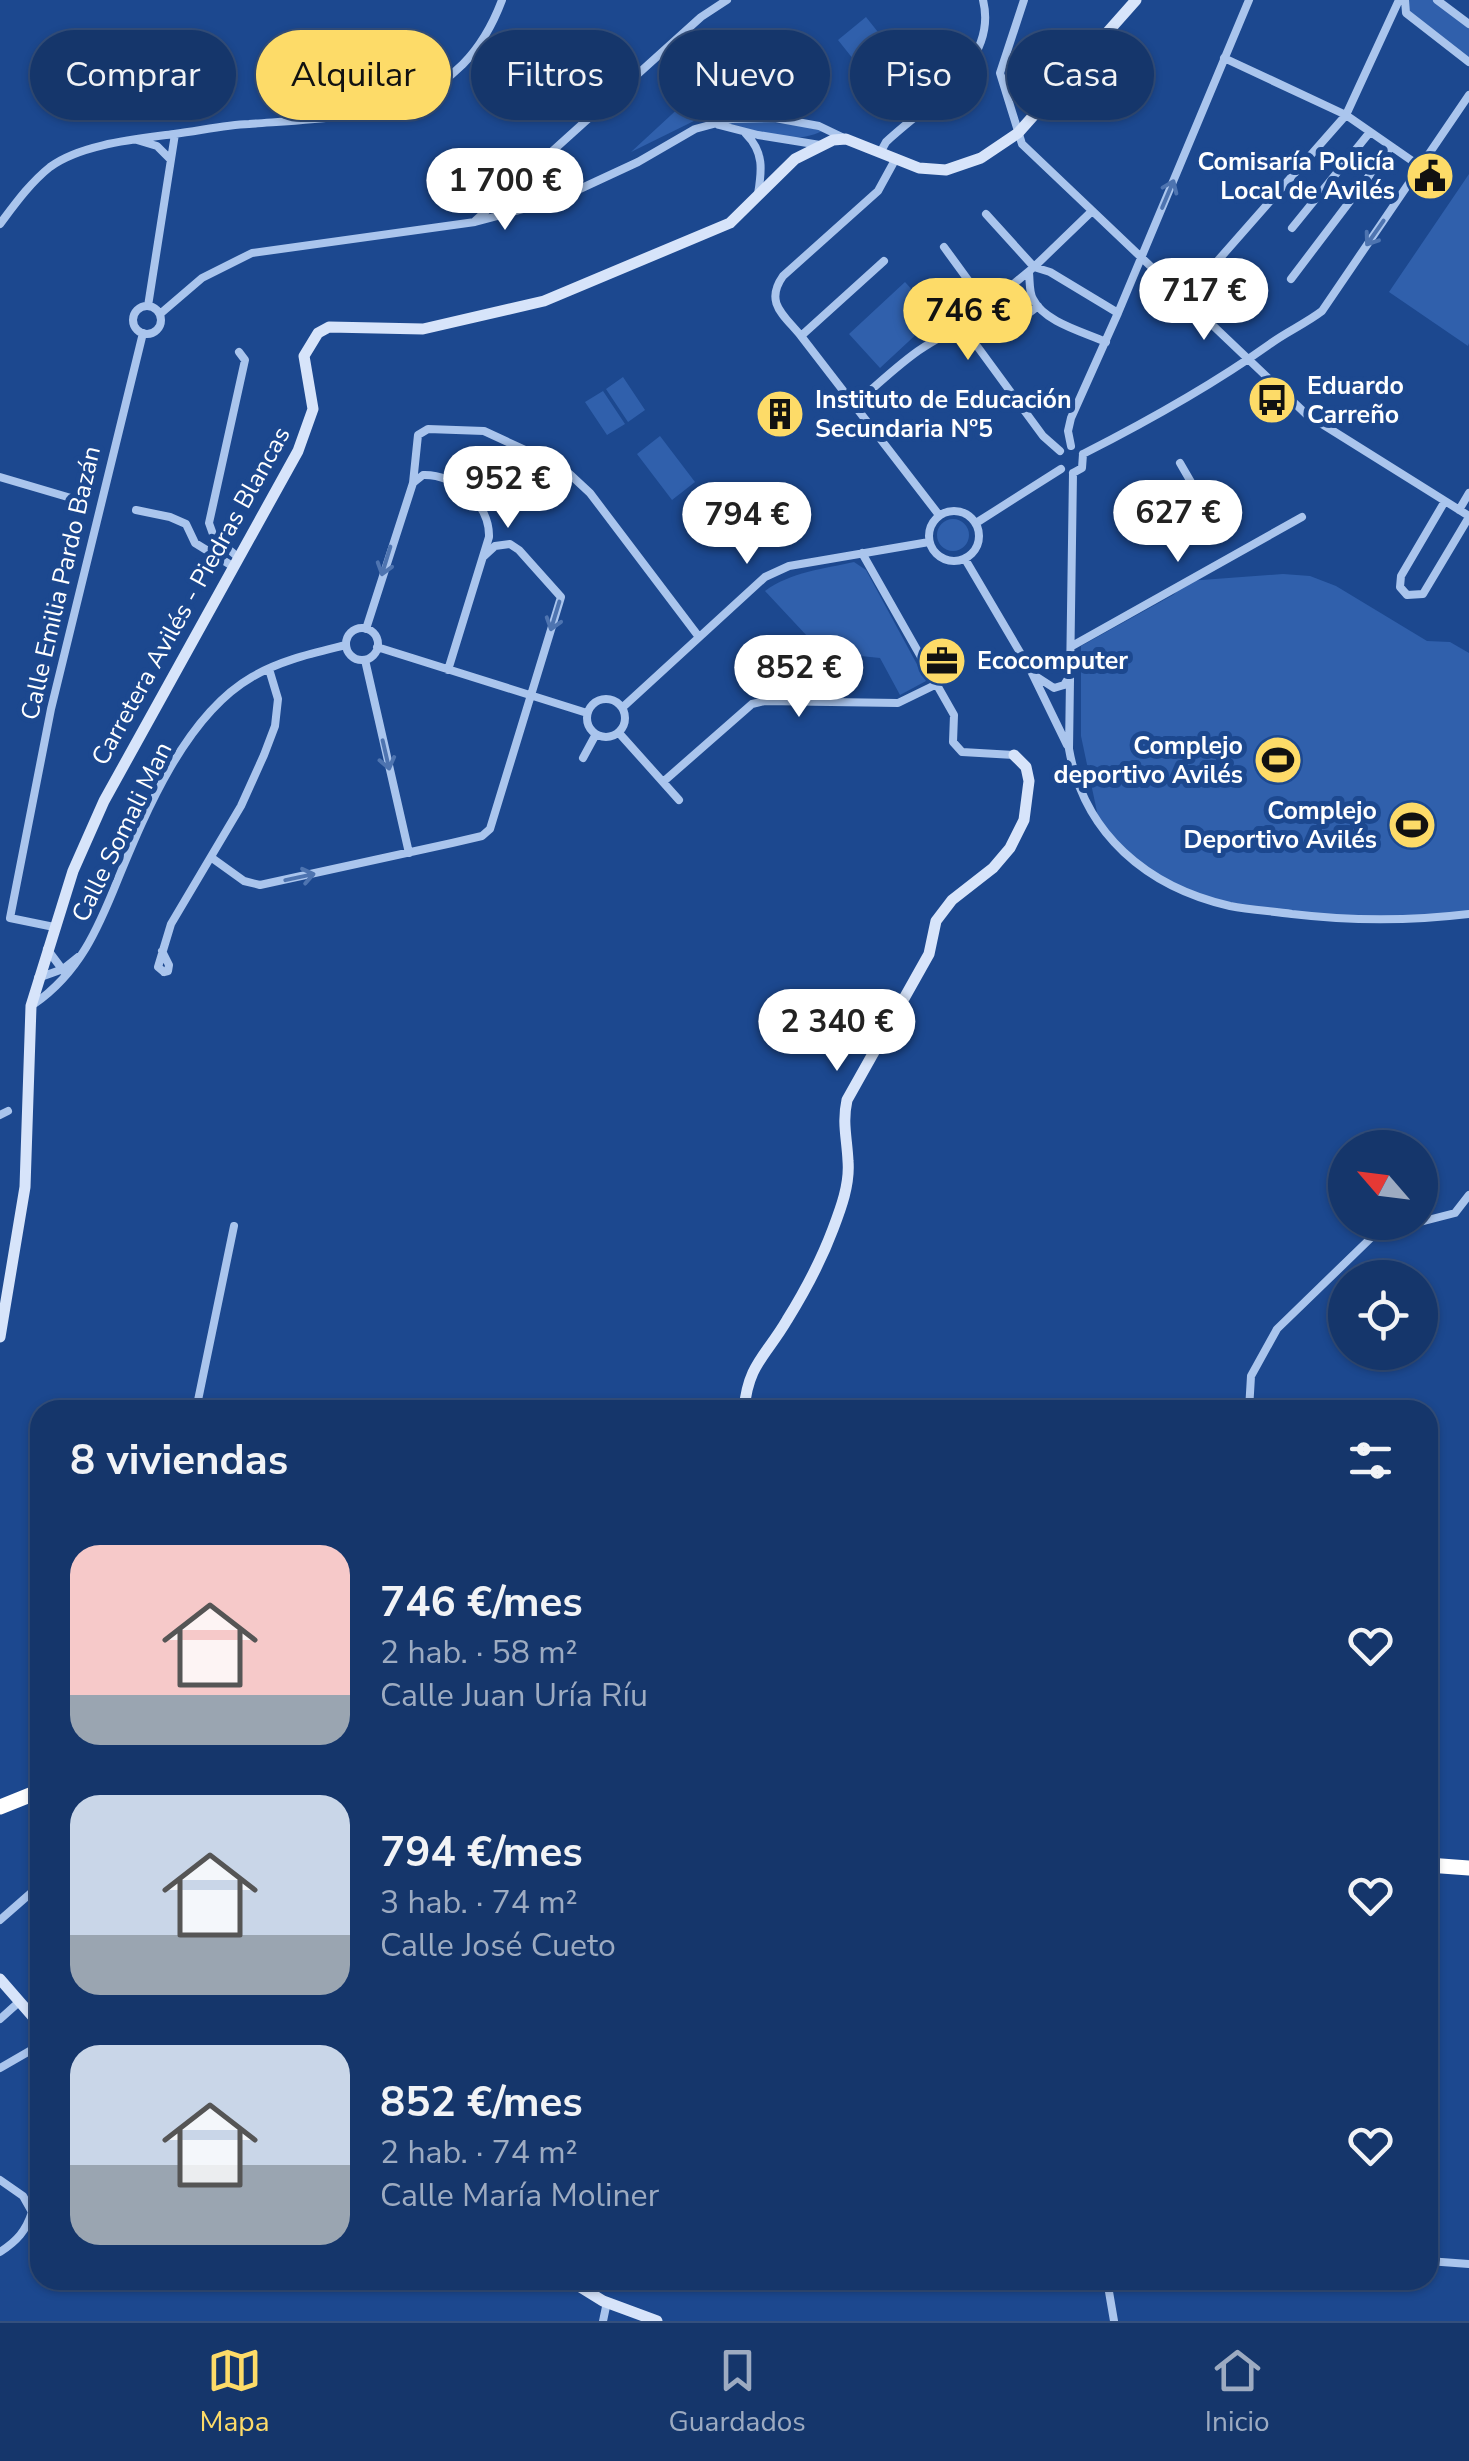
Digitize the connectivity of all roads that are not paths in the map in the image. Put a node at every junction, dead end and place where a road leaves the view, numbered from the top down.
1 (502, 0) edge
2 (727, 0) edge
3 (983, 0) edge
4 (1024, 0) edge
5 (1136, 0) edge
6 (1248, 0) edge
7 (1402, 0) edge
8 (1437, 0) edge
9 (1469, 24) edge
10 (1224, 58) junction
11 (1469, 62) edge
12 (1469, 95) edge
13 (1346, 116) junction
14 (714, 124) junction
15 (742, 131) junction
16 (1370, 132) junction
17 (1018, 133) junction
18 (175, 134) junction
19 (132, 138) junction
20 (846, 139) junction
21 (820, 145) junction
22 (1392, 147) junction
23 (880, 154) junction
24 (170, 159) junction
25 (895, 160) junction
26 (1421, 168) junction
27 (516, 183) junction
28 (758, 196) junction
29 (526, 208) junction
30 (1091, 212) junction
31 (986, 214) dead end
32 (474, 222) junction
33 (0, 224) edge
34 (1292, 228) dead end
35 (944, 247) dead end
36 (1140, 258) junction
37 (884, 261) dead end
38 (1032, 270) junction
39 (1292, 279) dead end
40 (1184, 299) junction
41 (148, 306) junction
42 (987, 306) junction
43 (1038, 306) junction
44 (1118, 313) junction
45 (160, 314) junction
46 (142, 333) junction
47 (801, 336) junction
48 (1106, 342) junction
49 (239, 352) dead end
50 (1250, 360) junction
51 (854, 405) junction
52 (1072, 446) junction
53 (1060, 451) junction
54 (1083, 454) junction
55 (1180, 464) dead end
56 (1061, 470) junction
57 (1073, 473) junction
58 (0, 478) edge
59 (413, 483) junction
60 (1469, 493) edge
61 (71, 498) dead end
62 (1445, 502) junction
63 (136, 510) dead end
64 (1459, 510) junction
65 (939, 515) junction
66 (1469, 516) edge
67 (1302, 517) dead end
68 (976, 523) junction
69 (1221, 534) dead end
70 (929, 542) junction
71 (862, 553) junction
72 (483, 557) junction
73 (965, 559) junction
74 (237, 563) junction
75 (366, 629) junction
76 (699, 637) junction
77 (346, 645) junction
78 (1072, 646) junction
79 (377, 647) junction
80 (364, 660) junction
81 (268, 668) junction
82 (448, 670) junction
83 (1031, 671) junction
84 (1071, 673) junction
85 (938, 684) junction
86 (531, 695) junction
87 (623, 706) junction
88 (588, 713) junction
89 (619, 733) junction
90 (596, 734) junction
91 (1069, 748) junction
92 (1014, 755) joint
93 (583, 758) dead end
94 (663, 782) junction
95 (678, 800) dead end
96 (409, 853) junction
97 (212, 858) junction
98 (1469, 914) edge
99 (54, 927) junction
100 (47, 949) junction
101 (162, 951) dead end
102 (63, 977) junction
103 (38, 978) junction
104 (31, 1006) junction
105 (1469, 1195) edge
106 (1438, 1217) edge
107 (234, 1226) dead end
108 (1369, 1240) edge
109 (0, 1337) edge
110 (198, 1400) edge
111 (746, 1400) edge
112 (1250, 1400) edge
113 (30, 1795) edge
114 (0, 1807) edge
115 (1438, 1865) edge
116 (1469, 1868) edge
117 (30, 1894) edge
118 (0, 1920) edge
119 (0, 1979) edge
120 (19, 2002) junction
121 (30, 2014) edge
122 (0, 2020) edge
123 (30, 2050) edge
124 (0, 2068) edge
125 (0, 2180) edge
126 (30, 2208) edge
127 (30, 2218) edge
128 (0, 2252) edge
129 (1438, 2261) edge
130 (1469, 2264) edge
131 (586, 2290) edge
132 (1109, 2290) edge
133 (607, 2302) junction
134 (603, 2321) edge
135 (656, 2321) edge
136 (1114, 2321) edge

1 - 18 street
2 - 27 street
3 - 23 street
4 - 17 street
5 - 17 street
6 - 10 street
7 - 11 street
7 - 13 street
8 - 9 street
10 - 13 street
36 -> 10 street
12 - 26 street
13 - 16 street
13 - 40 street
14 - 15 street
14 - 20 street
14 - 29 street
15 - 21 street
15 - 28 street
16 - 22 street
16 - 34 street
17 - 25 street
17 - 30 street
18 - 19 street
18 - 24 street
19 - 24 street
19 - 33 street
20 - 21 street, Carretera Avilés - Piedras Blancas
20 - 23 street
21 - 28 street, Carretera Avilés - Piedras Blancas
22 - 26 street
22 - 39 street
23 - 25 street
24 - 41 street
25 - 47 street
26 -> 50 street
27 - 29 street
27 - 32 street
28 - 74 street, Carretera Avilés - Piedras Blancas
29 - 32 street
30 - 36 street
30 - 38 street
31 - 38 street
32 - 45 street
35 - 42 street
36 - 40 street
36 - 44 street
37 - 47 street
38 - 42 street
38 - 43 street
38 - 44 street
40 - 50 street
41 - 45 street
41 - 46 street
42 - 43 street
43 - 48 street
44 - 48 street
45 - 46 street
46 - 99 street, Calle Emilia Pardo Bazán
47 - 51 street
48 - 52 street
49 - 74 street
50 - 54 street
50 - 62 street
51 - 53 street
51 - 65 street
52 - 53 street
52 - 54 street
53 - 56 street
54 - 57 street
55 - 69 street
56 - 57 street
56 - 68 street
57 - 78 street
58 - 61 street
59 - 72 street
59 -> 75 street
59 - 76 street
60 - 64 street
62 - 64 street
62 - 66 street
63 - 74 street
64 - 66 street
65 - 68 street
65 - 70 street
67 - 78 street
68 - 73 street
70 - 71 street
70 - 73 street
71 - 76 street
71 - 85 street
72 - 82 street
72 -> 86 street
73 - 83 street
74 - 99 street, Carretera Avilés - Piedras Blancas
75 - 77 street
75 - 79 street
76 - 87 street
77 - 80 street
77 - 81 street, Calle Somali Man
78 - 84 street
79 - 80 street
79 - 82 street
80 -> 96 street
81 - 97 street
81 - 102 street, Calle Somali Man
82 - 86 street
83 - 84 street
83 - 91 street
84 - 91 street
85 - 92 street
85 - 94 street
86 - 88 street
86 - 96 street
87 - 88 street
87 - 89 street
88 - 90 street
89 - 90 street
89 - 94 street
90 - 93 street
91 - 98 street
92 - 111 street
94 - 95 street
97 -> 96 street
97 - 101 street
99 - 100 street, Carretera Avilés - Piedras Blancas
100 - 102 street
100 - 103 street, Carretera Avilés - Piedras Blancas
102 - 103 street
102 - 103 street
102 - 104 street, Calle Somali Man
103 - 104 street, Carretera Avilés - Piedras Blancas
104 - 109 street, Carretera Avilés - Piedras Blancas
105 - 106 street
107 - 110 street
108 - 112 street
113 - 114 highway
115 - 116 highway
117 - 118 street
119 - 120 street
120 - 121 street
120 - 122 street
123 - 124 street
125 - 126 street
127 - 128 street
129 - 130 street
131 - 133 street
132 - 136 street
133 - 134 street
133 - 135 street

